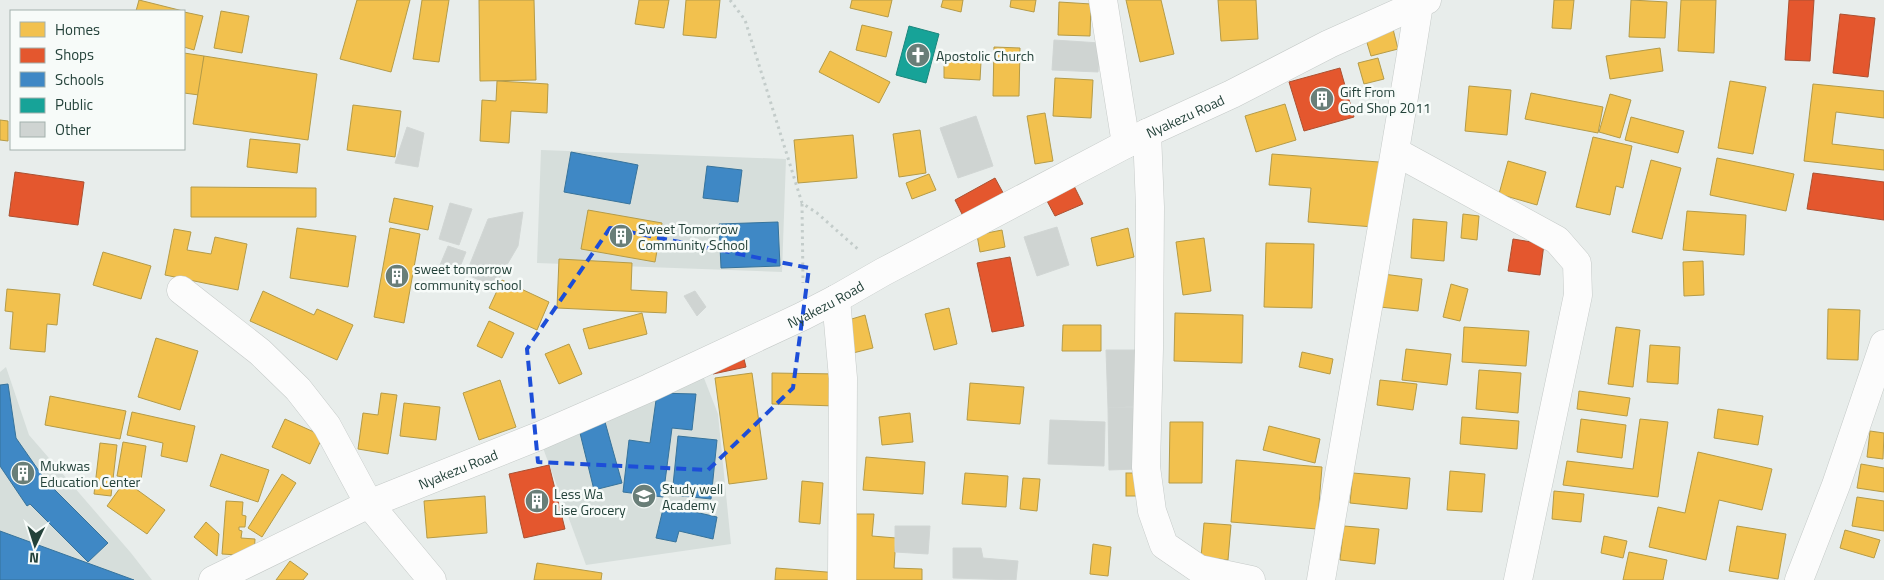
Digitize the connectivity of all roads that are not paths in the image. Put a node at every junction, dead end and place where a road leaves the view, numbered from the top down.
1 (1103, 0) edge
2 (1423, 2) edge
3 (1136, 138) junction
4 (1396, 152) junction
5 (181, 290) dead end
6 (836, 300) junction
7 (1884, 344) edge
8 (369, 504) junction
9 (213, 580) edge
10 (432, 580) edge
11 (842, 580) edge
12 (1251, 580) edge
13 (1321, 580) edge
14 (1518, 580) edge
15 (1799, 580) edge

1 - 3 street
2 - 3 street, Nyakezu Road
2 - 4 street
3 - 6 street, Nyakezu Road
3 - 12 street
4 - 13 street
4 - 14 street
5 - 8 street
6 - 8 street, Nyakezu Road
6 - 11 street
7 - 15 street
8 - 9 street, Nyakezu Road
8 - 10 street

